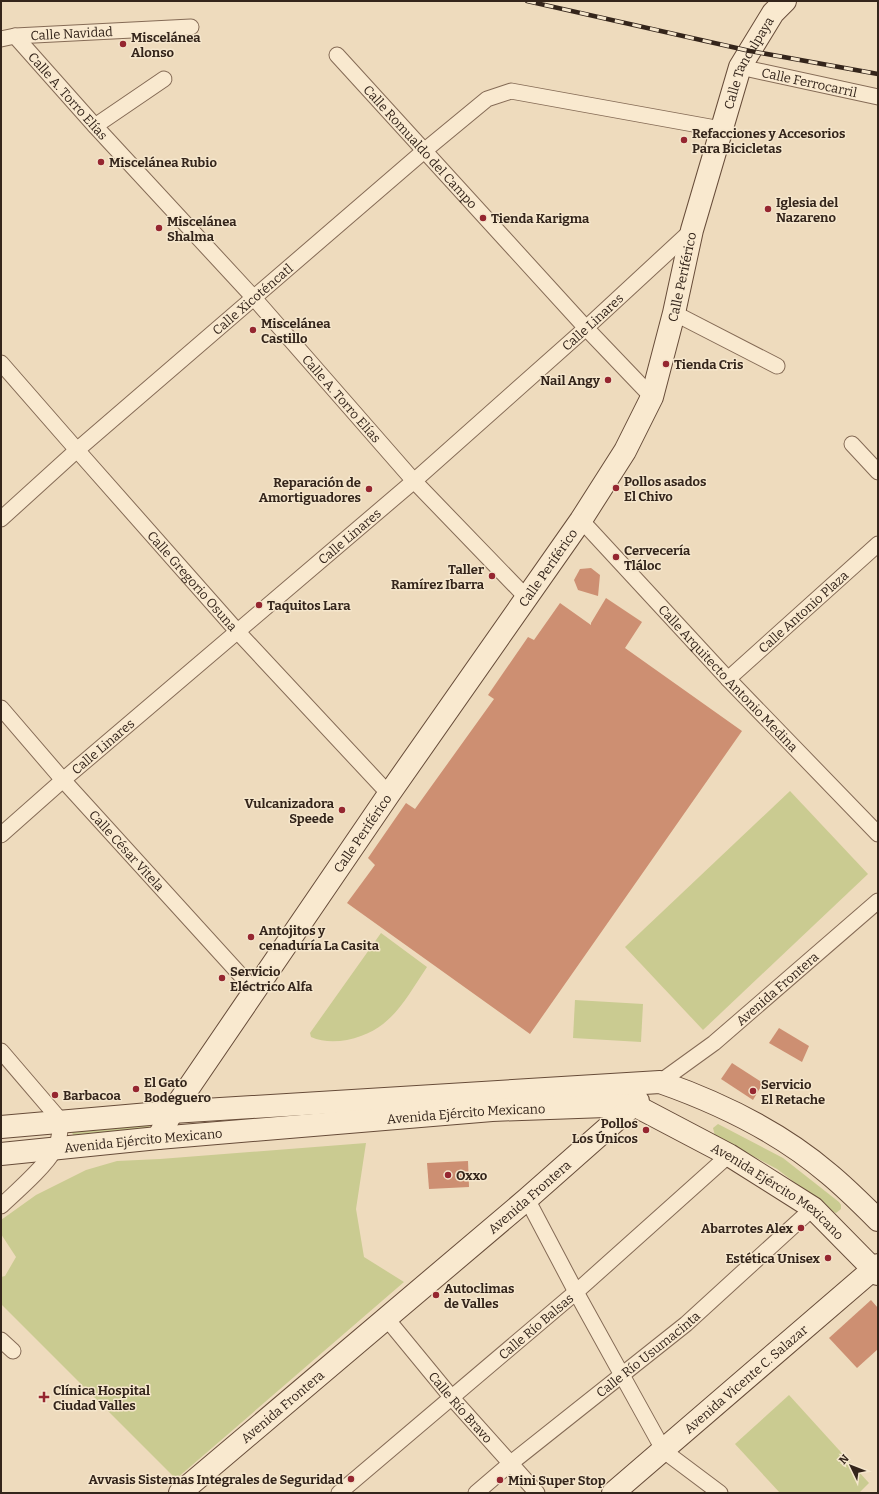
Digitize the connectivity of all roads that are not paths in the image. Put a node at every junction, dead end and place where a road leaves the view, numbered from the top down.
1 (785, 1) edge
2 (191, 27) dead end
3 (8, 38) edge
4 (337, 55) dead end
5 (740, 67) junction
6 (164, 78) dead end
7 (878, 97) edge
8 (95, 126) junction
9 (721, 129) junction
10 (424, 151) junction
11 (692, 230) junction
12 (254, 298) junction
13 (674, 313) junction
14 (586, 328) junction
15 (1, 363) edge
16 (777, 366) dead end
17 (652, 397) junction
18 (852, 444) dead end
19 (77, 450) junction
20 (878, 472) edge
21 (414, 481) junction
22 (1, 519) edge
23 (581, 520) junction
24 (878, 544) edge
25 (527, 598) junction
26 (237, 631) junction
27 (728, 679) junction
28 (1, 708) edge
29 (63, 780) junction
30 (389, 794) junction
31 (878, 834) edge
32 (1, 835) edge
33 (878, 901) edge
34 (254, 991) junction
35 (1, 1051) edge
36 (660, 1082) junction
37 (634, 1105) junction
38 (172, 1112) junction
39 (61, 1121) junction
40 (1, 1127) edge
41 (158, 1138) junction
42 (56, 1149) junction
43 (1, 1154) edge
44 (729, 1155) junction
45 (527, 1199) junction
46 (1, 1206) edge
47 (813, 1208) junction
48 (878, 1220) edge
49 (877, 1269) edge
50 (576, 1292) junction
51 (387, 1319) junction
52 (1, 1340) edge
53 (13, 1351) dead end
54 (622, 1374) junction
55 (452, 1398) junction
56 (664, 1450) junction
57 (511, 1463) junction
58 (184, 1492) edge
59 (339, 1493) edge
60 (476, 1493) edge
61 (537, 1493) edge
62 (613, 1493) edge
63 (720, 1493) edge

1 - 5 street, Calle Tanculpaya
2 - 3 street, Calle Navidad
3 - 8 street, Calle A. Torro Elías
4 - 10 street, Calle Romualdo del Campo
5 - 7 street, Calle Ferrocarril
5 - 9 street, Calle Tanculpaya
6 - 8 street
8 - 12 street, Calle A. Torro Elías
9 - 10 street, Calle Xicoténcatl
9 - 11 street, Calle Periférico
10 - 12 street, Calle Xicoténcatl
10 - 14 street, Calle Romualdo del Campo
11 - 13 street, Calle Periférico
11 - 14 street, Calle Linares
12 - 19 street, Calle Xicoténcatl
12 - 21 street, Calle A. Torro Elías
13 - 16 street
13 - 17 street, Calle Periférico
14 - 17 street, Calle Romualdo del Campo
14 - 21 street, Calle Linares
15 - 19 street, Calle Gregorio Osuna
17 - 23 street, Calle Periférico
18 - 20 street
19 - 22 street, Calle Xicoténcatl
19 - 26 street, Calle Gregorio Osuna
21 - 25 street, Calle A. Torro Elías
21 - 26 street, Calle Linares
23 - 25 street, Calle Periférico
23 - 27 street, Calle Arquitecto Antonio Medina
24 - 27 street, Calle Antonio Plaza
25 - 30 street, Calle Periférico
26 - 29 street, Calle Linares
26 - 30 street, Calle Gregorio Osuna
27 - 31 street, Calle Arquitecto Antonio Medina
28 - 29 street, Calle César Vitela
29 - 32 street, Calle Linares
29 - 34 street, Calle César Vitela
30 - 34 street, Calle Periférico
33 - 36 street, Avenida Frontera
34 - 38 street, Calle Periférico
35 - 39 street
36 - 37 street, Avenida Frontera
36 - 38 street, Avenida Ejército Mexicano
36 - 48 street, Avenida Ejército Mexicano
37 - 41 street, Avenida Ejército Mexicano
37 - 44 street, Avenida Ejército Mexicano
37 - 45 street, Avenida Frontera
38 - 39 street, Avenida Ejército Mexicano
38 - 41 street, Calle Periférico
39 - 40 street, Avenida Ejército Mexicano
39 - 42 street
41 - 42 street, Avenida Ejército Mexicano
42 - 43 street, Avenida Ejército Mexicano
42 - 46 street
44 - 47 street, Avenida Ejército Mexicano
44 - 50 street, Calle Río Balsas
45 - 50 street
45 - 51 street, Avenida Frontera
47 - 49 street, Avenida Ejército Mexicano
47 - 54 street, Calle Río Usumacinta
49 - 56 street, Avenida Vicente C. Salazar
50 - 54 street
50 - 55 street, Calle Río Balsas
51 - 55 street, Calle Río Bravo
51 - 58 street, Avenida Frontera
52 - 53 street
54 - 56 street
54 - 57 street, Calle Río Usumacinta
55 - 57 street, Calle Río Bravo
55 - 59 street, Calle Río Balsas
56 - 62 street, Avenida Vicente C. Salazar
56 - 63 street
57 - 60 street, Calle Río Usumacinta
57 - 61 street, Calle Río Bravo

